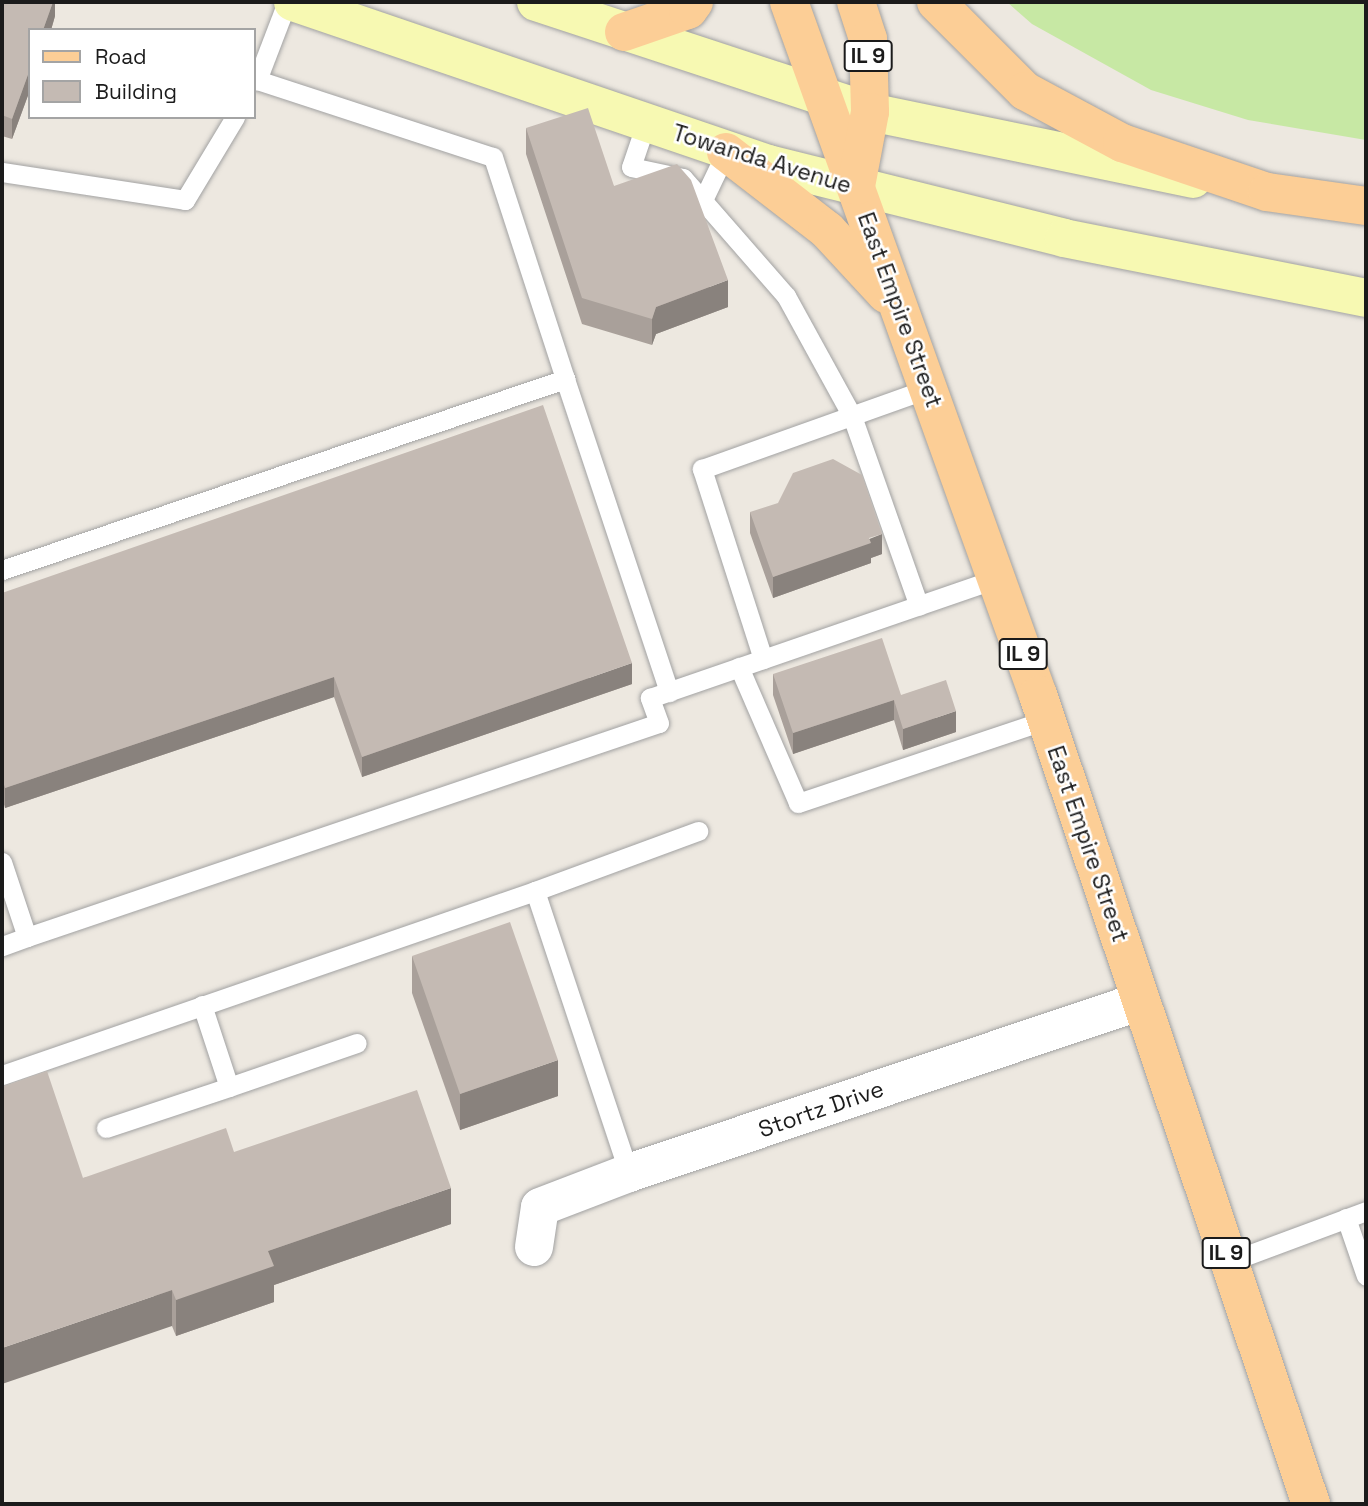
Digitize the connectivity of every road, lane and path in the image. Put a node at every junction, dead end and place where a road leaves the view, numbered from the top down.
1 (287, 2) edge
2 (293, 2) edge
3 (536, 2) edge
4 (694, 2) edge
5 (789, 2) edge
6 (856, 2) edge
7 (936, 2) edge
8 (624, 32) junction
9 (256, 83) edge
10 (822, 95) junction
11 (870, 112) junction
12 (234, 119) edge
13 (646, 123) junction
14 (726, 152) junction
15 (2, 172) edge
16 (855, 188) junction
17 (1267, 192) junction
18 (703, 200) junction
19 (1366, 206) edge
20 (1366, 298) edge
21 (900, 309) junction
22 (565, 379) junction
23 (929, 387) junction
24 (852, 416) junction
25 (2, 570) edge
26 (996, 579) junction
27 (919, 606) junction
28 (763, 659) junction
29 (739, 667) junction
30 (669, 692) junction
31 (1046, 720) junction
32 (698, 831) dead end
33 (2, 862) edge
34 (535, 891) junction
35 (27, 937) junction
36 (2, 946) edge
37 (1141, 1001) junction
38 (202, 1004) junction
39 (357, 1043) dead end
40 (2, 1074) edge
41 (229, 1087) junction
42 (106, 1128) dead end
43 (629, 1173) junction
44 (1366, 1211) edge
45 (1346, 1218) junction
46 (534, 1247) dead end
47 (1229, 1262) junction
48 (1366, 1276) edge
49 (1311, 1504) edge

1 - 9 lane
2 - 13 main road, Towanda Avenue
3 - 8 main road
4 - 8 main road
5 - 10 main road, East Empire Street / IL 9
6 - 11 main road, East Empire Street / IL 9
7 - 17 main road
8 - 10 main road
9 - 22 lane
10 - 11 main road
10 - 16 main road, East Empire Street / IL 9
11 - 16 main road, East Empire Street / IL 9
11 - 17 main road
12 - 15 lane
13 - 14 main road, Towanda Avenue
13 - 18 lane
14 - 16 main road, Towanda Avenue
14 - 18 lane
14 - 21 main road
16 - 20 main road, Towanda Avenue
16 - 21 main road, East Empire Street / IL 9
17 - 19 main road
18 - 24 lane
21 - 23 main road, East Empire Street / IL 9
22 - 25 lane
22 - 30 lane
23 - 24 lane
23 - 26 main road, East Empire Street / IL 9
24 - 27 lane
24 - 28 lane
26 - 27 lane
26 - 31 main road, East Empire Street / IL 9
27 - 28 lane
28 - 29 lane
29 - 30 lane
29 - 31 lane
30 - 35 lane
31 - 37 main road, East Empire Street / IL 9
32 - 34 lane
33 - 35 lane
34 - 38 lane
34 - 43 lane
35 - 36 lane
37 - 43 street, Stortz Drive
37 - 47 main road, East Empire Street / IL 9
38 - 40 lane
38 - 41 lane
39 - 41 lane
41 - 42 lane
43 - 46 street, Stortz Drive
44 - 45 lane
45 - 47 lane
45 - 48 lane
47 - 49 main road, East Empire Street / IL 9

